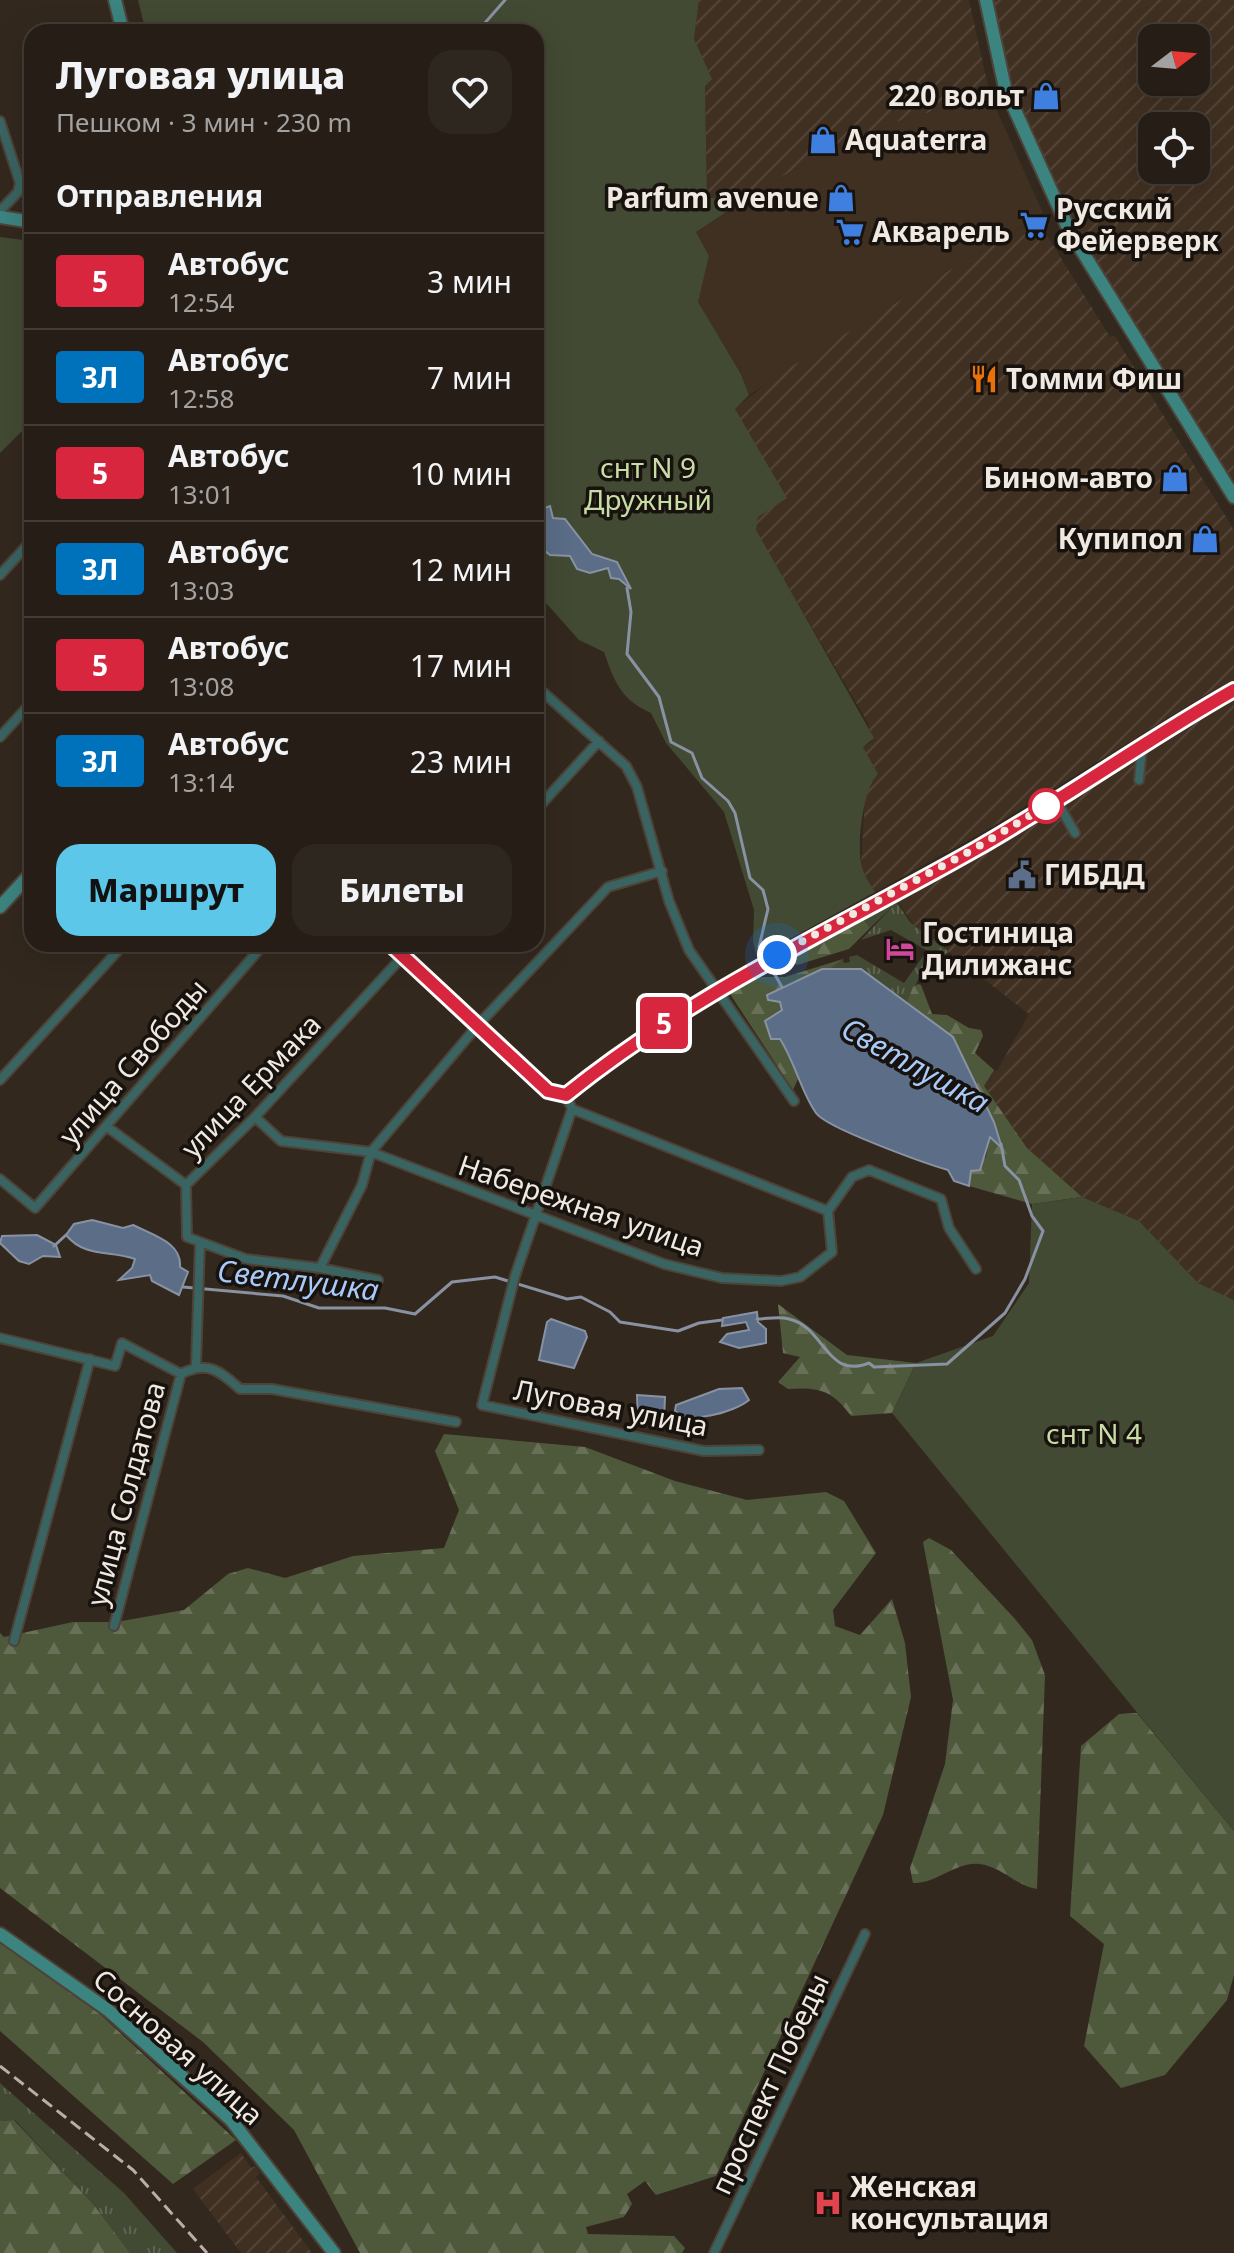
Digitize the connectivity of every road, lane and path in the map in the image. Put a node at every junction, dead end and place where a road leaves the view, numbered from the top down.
1 (115, 0) edge
2 (986, 0) edge
3 (121, 24) edge
4 (0, 121) edge
5 (2, 137) edge
6 (20, 183) junction
7 (24, 186) edge
8 (0, 211) edge
9 (0, 217) edge
10 (24, 221) edge
11 (1234, 497) edge
12 (24, 549) edge
13 (0, 575) edge
14 (1234, 690) edge
15 (544, 693) edge
16 (24, 711) edge
17 (0, 737) edge
18 (599, 741) junction
19 (1142, 746) junction
20 (1139, 780) dead end
21 (1056, 800) junction
22 (544, 801) edge
23 (1075, 833) dead end
24 (662, 871) junction
25 (24, 881) edge
26 (0, 907) edge
27 (117, 952) edge
28 (257, 952) edge
29 (399, 952) edge
30 (407, 952) edge
31 (403, 956) junction
32 (718, 989) junction
33 (478, 1025) junction
34 (0, 1080) edge
35 (566, 1095) junction
36 (794, 1101) dead end
37 (572, 1109) junction
38 (255, 1117) junction
39 (106, 1126) junction
40 (371, 1152) junction
41 (0, 1179) edge
42 (186, 1185) junction
43 (828, 1211) junction
44 (535, 1214) junction
45 (200, 1242) junction
46 (320, 1268) junction
47 (976, 1269) dead end
48 (378, 1280) dead end
49 (0, 1338) edge
50 (90, 1359) junction
51 (196, 1366) junction
52 (181, 1374) junction
53 (456, 1422) dead end
54 (759, 1450) dead end
55 (114, 1626) dead end
56 (14, 1641) dead end
57 (0, 1934) edge
58 (865, 1934) dead end
59 (334, 2253) edge
60 (714, 2253) edge

1 - 3 main road
2 - 11 main road
4 - 5 street
5 - 6 street
6 - 7 street
6 - 8 street
9 - 10 main road
12 - 13 street
14 - 19 street
15 - 18 street
16 - 17 street
18 - 22 street
18 - 24 street
19 - 20 street
19 - 21 street
21 - 23 street
21 - 32 street
24 - 32 street
24 - 33 street
25 - 26 main road
27 - 34 street
28 - 39 street, улица Свободы
29 - 31 street
30 - 31 street, улица Ермака
31 - 33 street
31 - 38 street, улица Ермака
32 - 35 street
32 - 36 street
33 - 35 street
33 - 40 street
35 - 37 street
37 - 43 street
37 - 44 street, Луговая улица
38 - 40 street, Набережная улица
38 - 42 street, улица Ермака
39 - 41 street, улица Свободы
39 - 42 street, улица Ермака
40 - 44 street, Набережная улица
40 - 46 street
42 - 45 street
43 - 44 street, Набережная улица
43 - 47 street
44 - 54 street, Луговая улица
45 - 46 street
45 - 51 street
46 - 48 street
49 - 50 street
50 - 52 street
50 - 56 street
51 - 52 street
51 - 53 street
52 - 55 street, улица Солдатова
57 - 59 main road, Сосновая улица
58 - 60 street, проспект Победы

